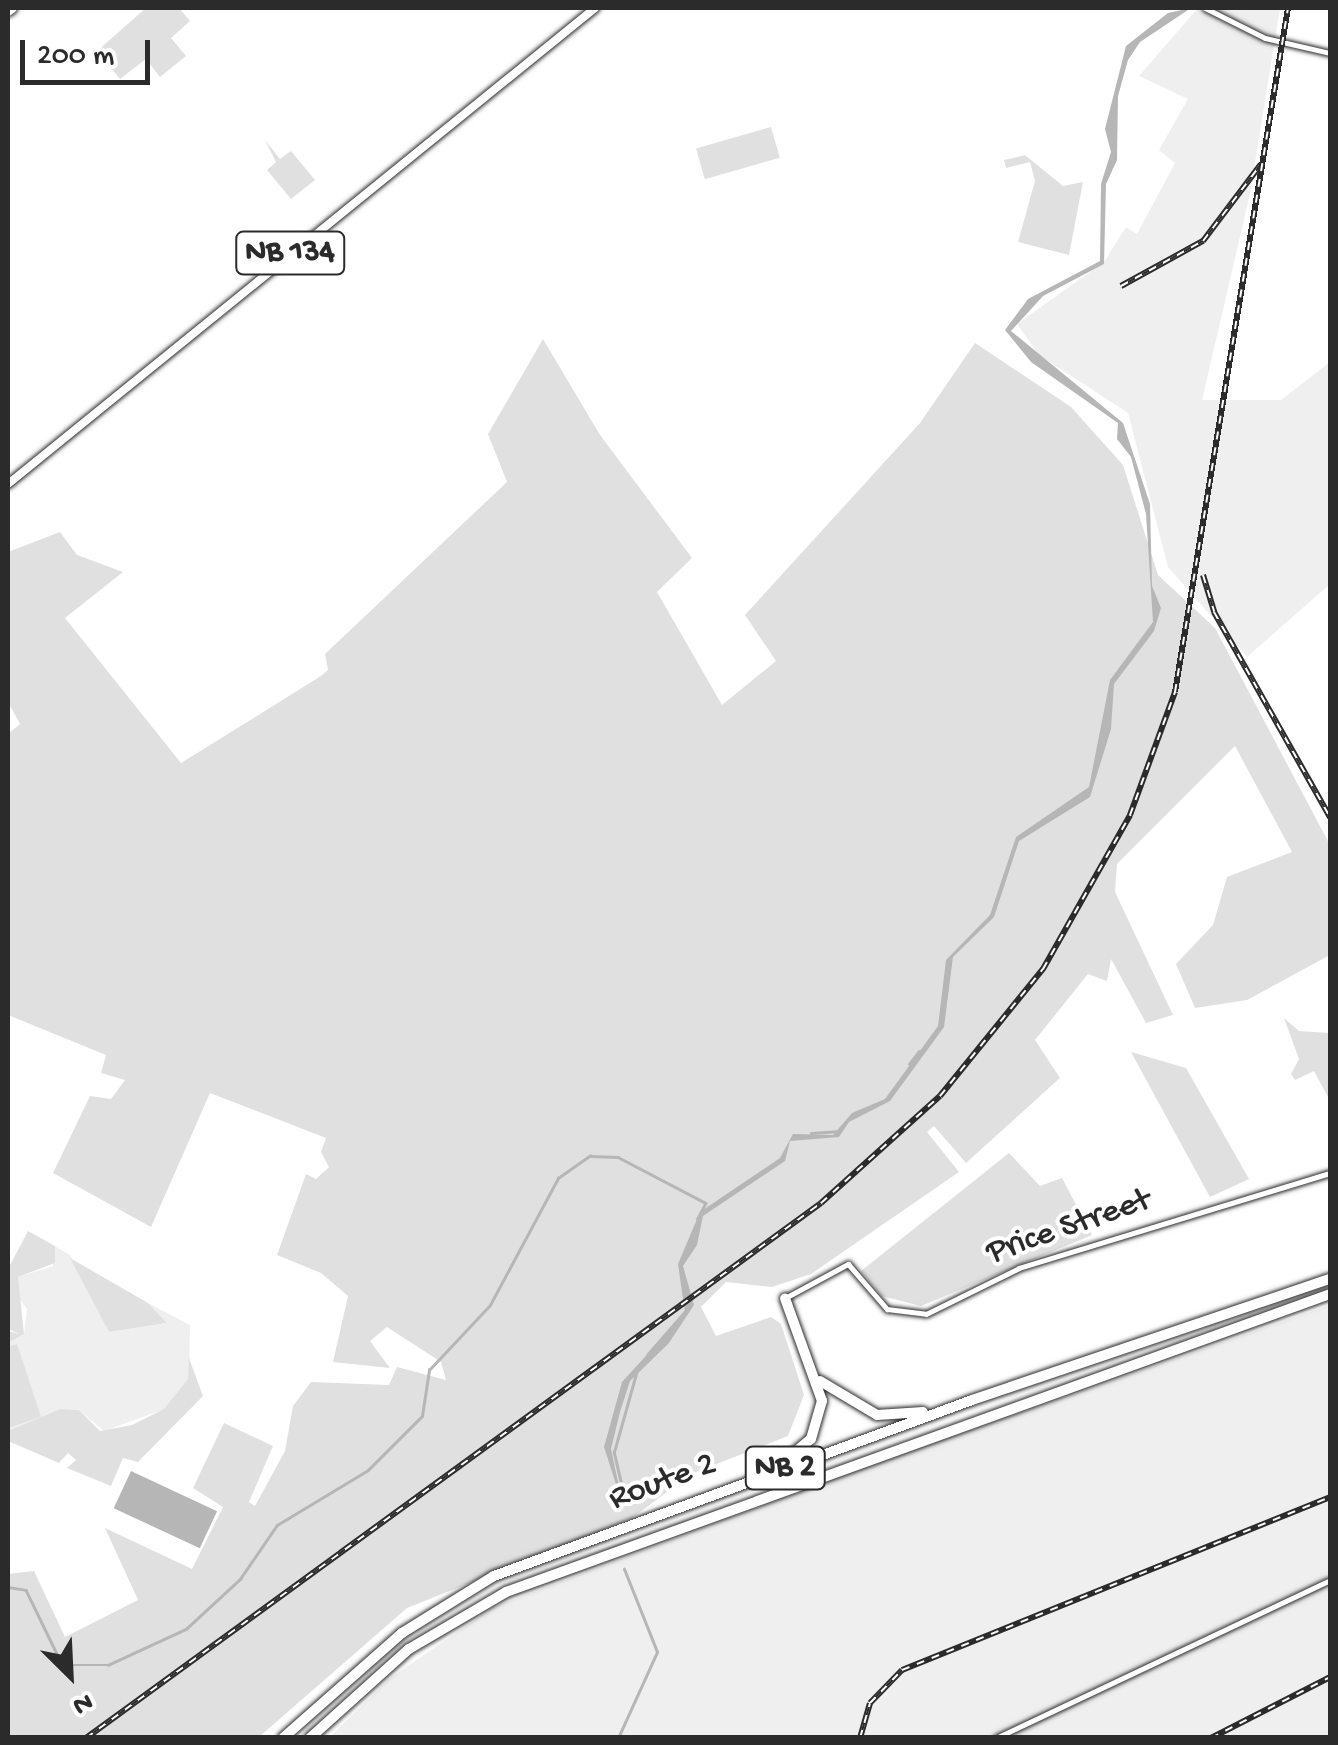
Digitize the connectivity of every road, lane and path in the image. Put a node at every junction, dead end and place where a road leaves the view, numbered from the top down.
1 (594, 8) edge
2 (1205, 8) edge
3 (1330, 53) edge
4 (8, 484) edge
5 (1330, 1174) edge
6 (1330, 1279) edge
7 (1330, 1294) edge
8 (786, 1298) joint
9 (820, 1381) junction
10 (972, 1400) junction
11 (730, 1488) junction
12 (1330, 1580) edge
13 (282, 1738) edge
14 (310, 1738) edge
15 (996, 1738) edge

1 - 4 main road, NB 134
2 - 3 street
5 - 8 street, Price Street
6 - 10 highway, Route 2 / NB 2
7 - 14 highway, Route 2 / NB 2
8 - 9 highway
9 - 10 highway
9 - 11 highway
10 - 11 highway, Route 2 / NB 2
11 - 13 highway, Route 2 / NB 2
12 - 15 street

